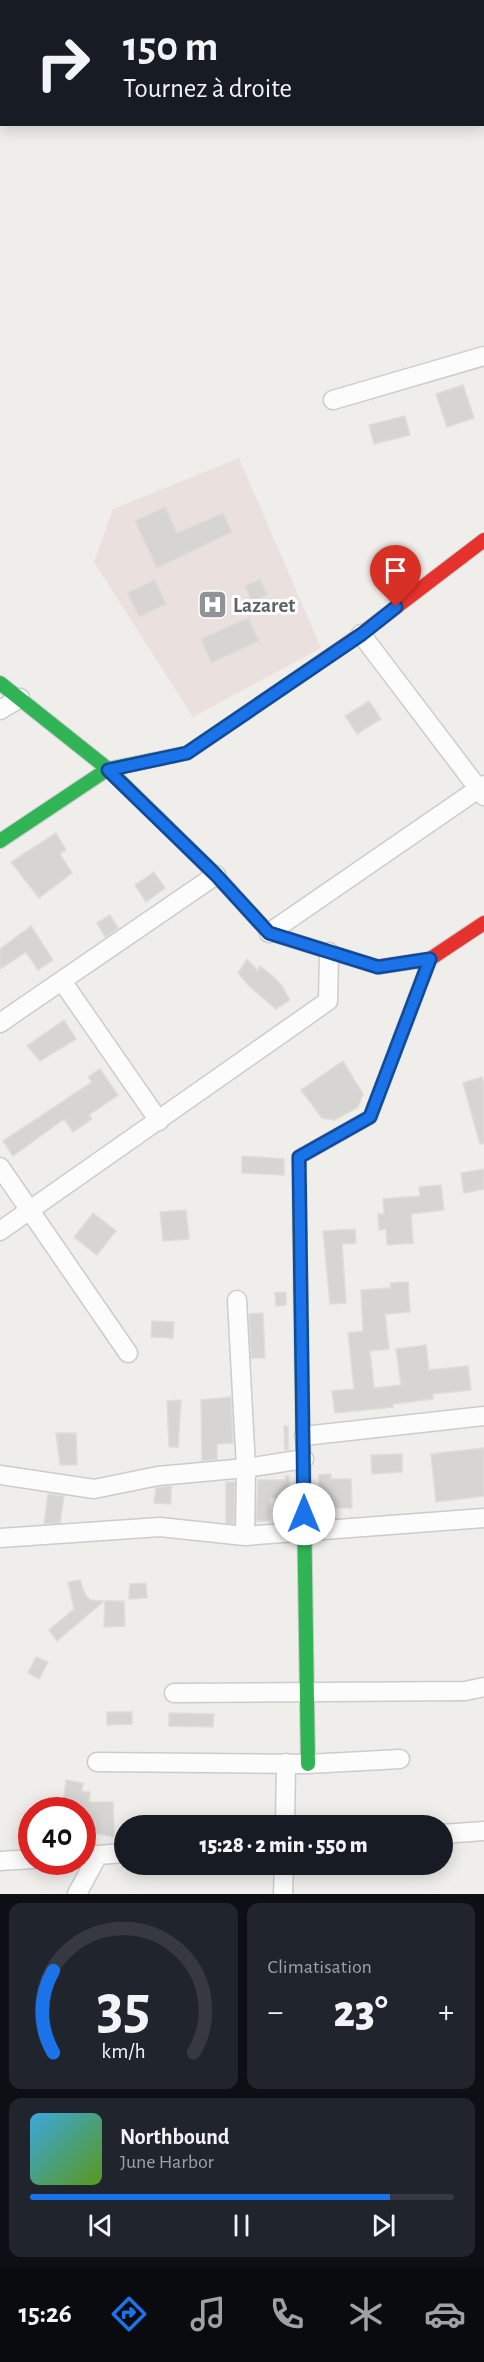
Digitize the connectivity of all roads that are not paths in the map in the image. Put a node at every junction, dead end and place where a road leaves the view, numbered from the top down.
1 (484, 356) edge
2 (333, 400) dead end
3 (484, 540) edge
4 (362, 634) junction
5 (0, 683) edge
6 (20, 698) junction
7 (0, 710) edge
8 (108, 770) junction
9 (482, 790) edge
10 (0, 841) edge
11 (216, 875) junction
12 (484, 924) edge
13 (269, 933) junction
14 (329, 951) junction
15 (430, 959) junction
16 (62, 981) junction
17 (0, 1023) edge
18 (159, 1121) junction
19 (0, 1167) edge
20 (30, 1210) junction
21 (0, 1231) edge
22 (237, 1300) dead end
23 (128, 1353) dead end
24 (484, 1416) edge
25 (304, 1436) junction
26 (304, 1459) junction
27 (246, 1468) junction
28 (0, 1475) edge
29 (484, 1518) edge
30 (305, 1532) junction
31 (245, 1536) junction
32 (0, 1538) edge
33 (484, 1687) edge
34 (307, 1690) junction
35 (174, 1693) dead end
36 (400, 1759) dead end
37 (97, 1762) dead end
38 (286, 1763) junction
39 (308, 1764) junction
40 (285, 1815) edge
41 (484, 1831) edge
42 (453, 1832) edge
43 (114, 1854) edge
44 (96, 1855) edge
45 (18, 1860) edge
46 (0, 1861) edge
47 (83, 1875) edge
48 (284, 1875) edge
49 (77, 1894) edge
50 (283, 1894) edge

1 - 2 street
3 - 4 street
4 - 8 street
4 - 9 street
5 - 6 street
6 - 7 street
6 - 8 street
8 - 10 street
8 - 11 street
9 - 13 street
11 - 13 street
11 - 16 street
12 - 15 street
13 - 14 street
14 - 15 street
14 - 18 street
15 - 25 street
16 - 17 street
16 - 18 street
18 - 20 street
19 - 20 street
20 - 21 street
20 - 23 street
22 - 27 street
24 - 25 street
25 - 26 street
26 - 27 street
26 - 30 street
27 - 28 street
27 - 31 street
29 - 30 street
30 - 31 street
30 - 34 street
31 - 32 street
33 - 34 street
34 - 35 street
34 - 39 street
36 - 39 street
37 - 38 street
38 - 39 street
38 - 40 street
41 - 42 street
43 - 44 street
45 - 46 street
47 - 49 street
48 - 50 street

